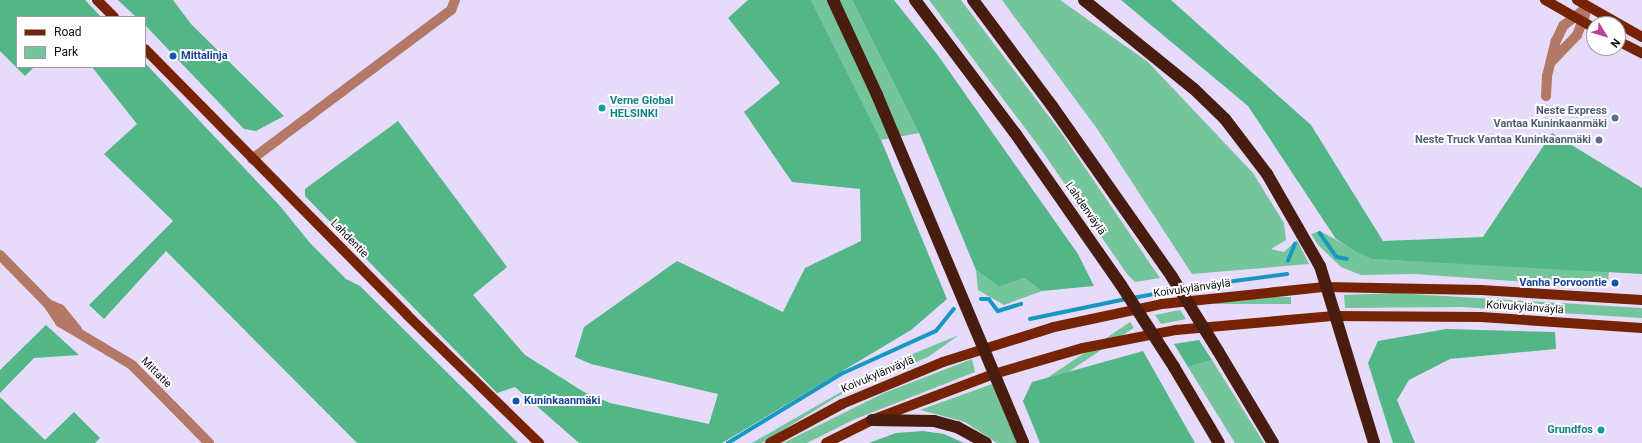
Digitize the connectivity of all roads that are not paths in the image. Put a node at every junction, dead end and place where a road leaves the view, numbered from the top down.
1 (98, 0) edge
2 (455, 0) edge
3 (833, 0) edge
4 (915, 0) edge
5 (973, 0) edge
6 (1084, 0) edge
7 (1545, 0) edge
8 (1577, 0) edge
9 (1587, 7) junction
10 (113, 16) edge
11 (1573, 16) junction
12 (1583, 23) junction
13 (1586, 24) edge
14 (1642, 37) edge
15 (1626, 45) edge
16 (146, 49) edge
17 (1642, 53) edge
18 (1552, 61) junction
19 (1546, 96) dead end
20 (252, 159) junction
21 (0, 255) edge
22 (1325, 287) junction
23 (1642, 300) edge
24 (1334, 316) junction
25 (1642, 328) edge
26 (982, 348) junction
27 (994, 374) junction
28 (872, 420) junction
29 (209, 443) edge
30 (539, 443) edge
31 (770, 443) edge
32 (826, 443) edge
33 (986, 443) edge
34 (1023, 443) edge
35 (1219, 443) edge
36 (1273, 443) edge
37 (1374, 443) edge

1 - 10 main road
2 - 20 street
3 - 26 highway
4 - 35 highway, Lahdenväylä, bridge
5 - 36 highway, bridge
6 - 22 highway
7 - 11 main road
8 - 9 main road
9 - 11 street
9 - 12 street
9 - 14 main road
11 - 12 main road
11 - 18 street
12 - 13 main road
12 - 18 street
15 - 17 main road
16 - 20 main road, Lahdentie
18 - 19 street
20 - 30 main road, Lahdentie
21 - 29 street, Mittatie
22 - 23 main road, Koivukylänväylä
22 - 24 highway
22 - 26 main road, Koivukylänväylä
24 - 25 main road, Koivukylänväylä
24 - 27 main road, Koivukylänväylä
24 - 37 highway
26 - 27 highway
26 - 31 main road, Koivukylänväylä
27 - 28 main road, Koivukylänväylä
27 - 34 highway
28 - 32 main road, Koivukylänväylä
28 - 33 highway

